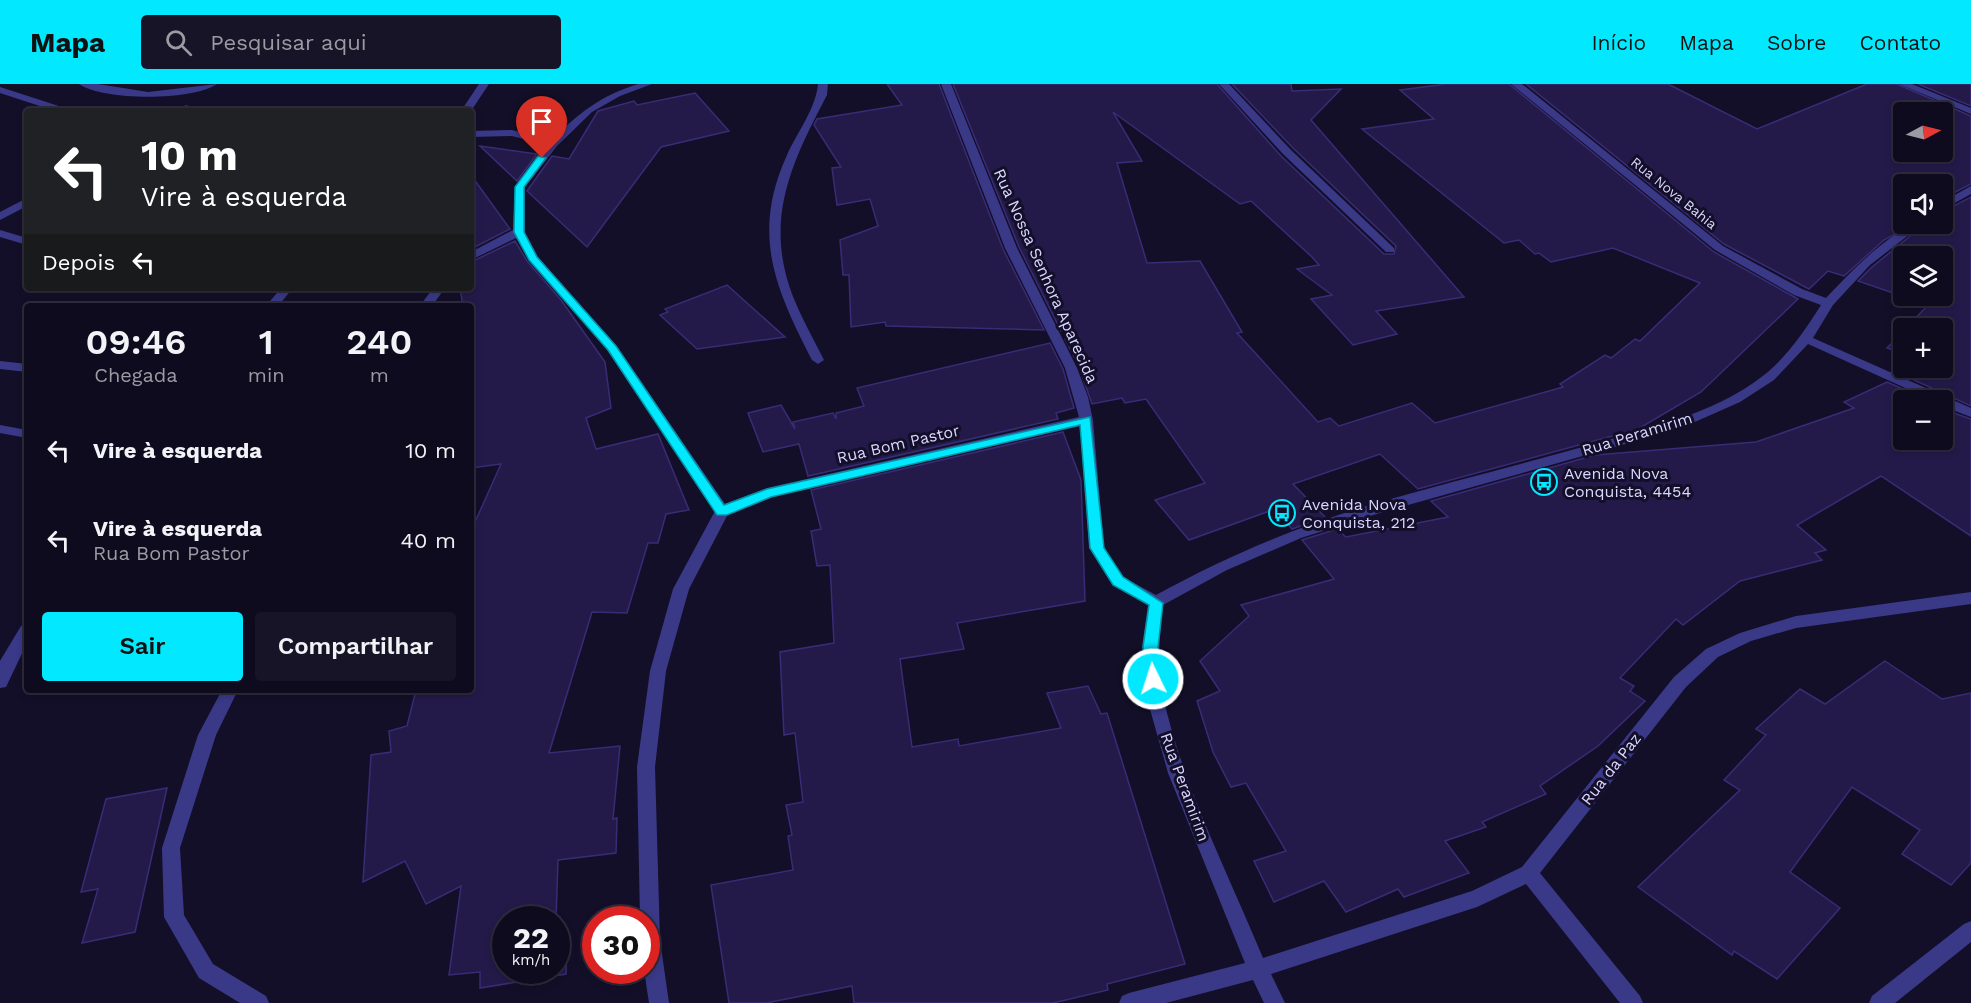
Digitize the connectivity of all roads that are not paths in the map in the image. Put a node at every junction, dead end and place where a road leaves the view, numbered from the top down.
1 (84, 84) edge
2 (212, 84) edge
3 (484, 84) edge
4 (647, 84) edge
5 (823, 84) edge
6 (946, 84) edge
7 (1224, 84) edge
8 (1516, 84) edge
9 (1904, 84) edge
10 (0, 90) edge
11 (56, 108) edge
12 (468, 108) edge
13 (1971, 111) edge
14 (474, 134) edge
15 (553, 144) junction
16 (1971, 189) edge
17 (1953, 200) edge
18 (24, 203) edge
19 (0, 217) edge
20 (519, 232) junction
21 (0, 233) edge
22 (1905, 234) edge
23 (24, 241) edge
24 (1390, 250) dead end
25 (474, 255) edge
26 (284, 291) edge
27 (274, 303) edge
28 (1828, 303) junction
29 (1806, 339) junction
30 (818, 360) dead end
31 (0, 365) edge
32 (24, 369) edge
33 (1920, 390) edge
34 (1953, 405) edge
35 (1971, 413) edge
36 (1086, 420) junction
37 (0, 429) edge
38 (24, 433) edge
39 (722, 512) junction
40 (1971, 598) edge
41 (1156, 603) junction
42 (24, 635) edge
43 (0, 682) edge
44 (228, 693) edge
45 (1529, 873) junction
46 (1971, 930) edge
47 (1258, 969) junction
48 (259, 1003) edge
49 (659, 1003) edge
50 (1130, 1003) edge
51 (1275, 1003) edge
52 (1633, 1003) edge
53 (1879, 1003) edge

1 - 2 street
3 - 12 street
4 - 15 street
5 - 30 street
6 - 36 street, Rua Nossa Senhora Aparecida
7 - 24 street
8 - 28 street, Rua Nova Bahia
9 - 13 street
10 - 11 street
14 - 15 street
15 - 20 street
16 - 17 street
18 - 19 street
20 - 25 street
20 - 39 street
21 - 23 street
22 - 28 street, Rua Peramirim
26 - 27 street
28 - 29 street, Rua Peramirim
29 - 33 street
29 - 41 street, Rua Peramirim
31 - 32 street
34 - 35 street
36 - 39 street, Rua Bom Pastor
36 - 41 street, Rua Nossa Senhora Aparecida
37 - 38 street
39 - 49 street
40 - 45 street, Rua da Paz
41 - 47 street, Rua Peramirim
42 - 43 street
44 - 48 street
45 - 47 street, Rua da Paz
45 - 52 street
46 - 53 street
47 - 50 street, Rua da Paz
47 - 51 street, Rua Peramirim

